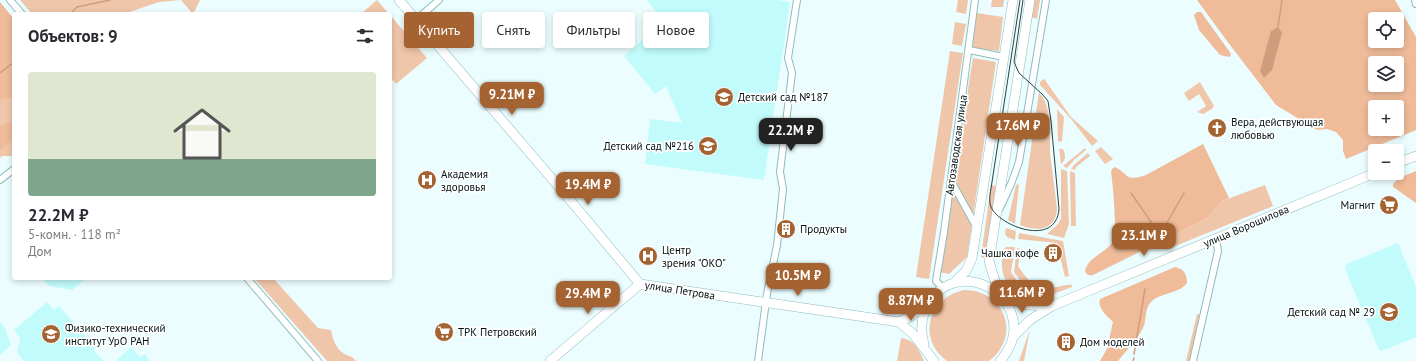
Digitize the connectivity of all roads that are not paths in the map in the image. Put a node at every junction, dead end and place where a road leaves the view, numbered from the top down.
1 (10, 0) edge
2 (398, 0) edge
3 (439, 0) edge
4 (797, 0) edge
5 (975, 0) edge
6 (1013, 0) edge
7 (1030, 0) edge
8 (1046, 0) edge
9 (1415, 0) edge
10 (1416, 4) edge
11 (20, 12) edge
12 (409, 12) edge
13 (425, 12) edge
14 (440, 48) edge
15 (969, 50) junction
16 (1004, 57) junction
17 (1416, 156) edge
18 (1404, 160) edge
19 (12, 170) edge
20 (1368, 176) edge
21 (0, 180) edge
22 (951, 180) junction
23 (995, 217) junction
24 (976, 226) junction
25 (1216, 238) junction
26 (972, 258) junction
27 (989, 261) junction
28 (249, 280) edge
29 (954, 283) junction
30 (640, 284) junction
31 (943, 288) junction
32 (1002, 297) junction
33 (930, 300) junction
34 (766, 303) junction
35 (1052, 306) junction
36 (899, 322) junction
37 (1013, 337) junction
38 (925, 347) junction
39 (318, 361) edge
40 (550, 361) edge
41 (758, 361) edge
42 (934, 361) edge
43 (1000, 361) edge
44 (1194, 361) edge

1 - 11 street
2 - 12 main road, улица Петрова
3 - 13 street
4 - 34 street
5 - 15 street, Автозаводская улица
6 - 16 main road
7 - 23 main road
8 - 23 street
9 - 10 street
14 - 30 main road, улица Петрова
15 - 16 street
15 - 22 street, Автозаводская улица
16 - 24 main road
17 - 18 main road
19 - 21 street
20 - 25 main road, улица Ворошилова
22 - 24 street
22 - 31 street, Автозаводская улица
23 - 27 main road
24 - 26 main road
25 - 35 main road, улица Ворошилова
25 - 44 street
26 - 27 main road
26 - 29 main road
27 - 32 main road
28 - 39 street
29 - 31 main road
29 - 32 main road, улица Ворошилова
30 - 34 main road, улица Петрова
30 - 40 main road
31 - 33 main road
32 - 35 main road, улица Ворошилова
32 - 37 main road
33 - 36 main road
33 - 38 main road
34 - 36 main road, улица Петрова
34 - 41 street
35 - 37 main road
36 - 38 main road
37 - 43 main road
38 - 42 main road

